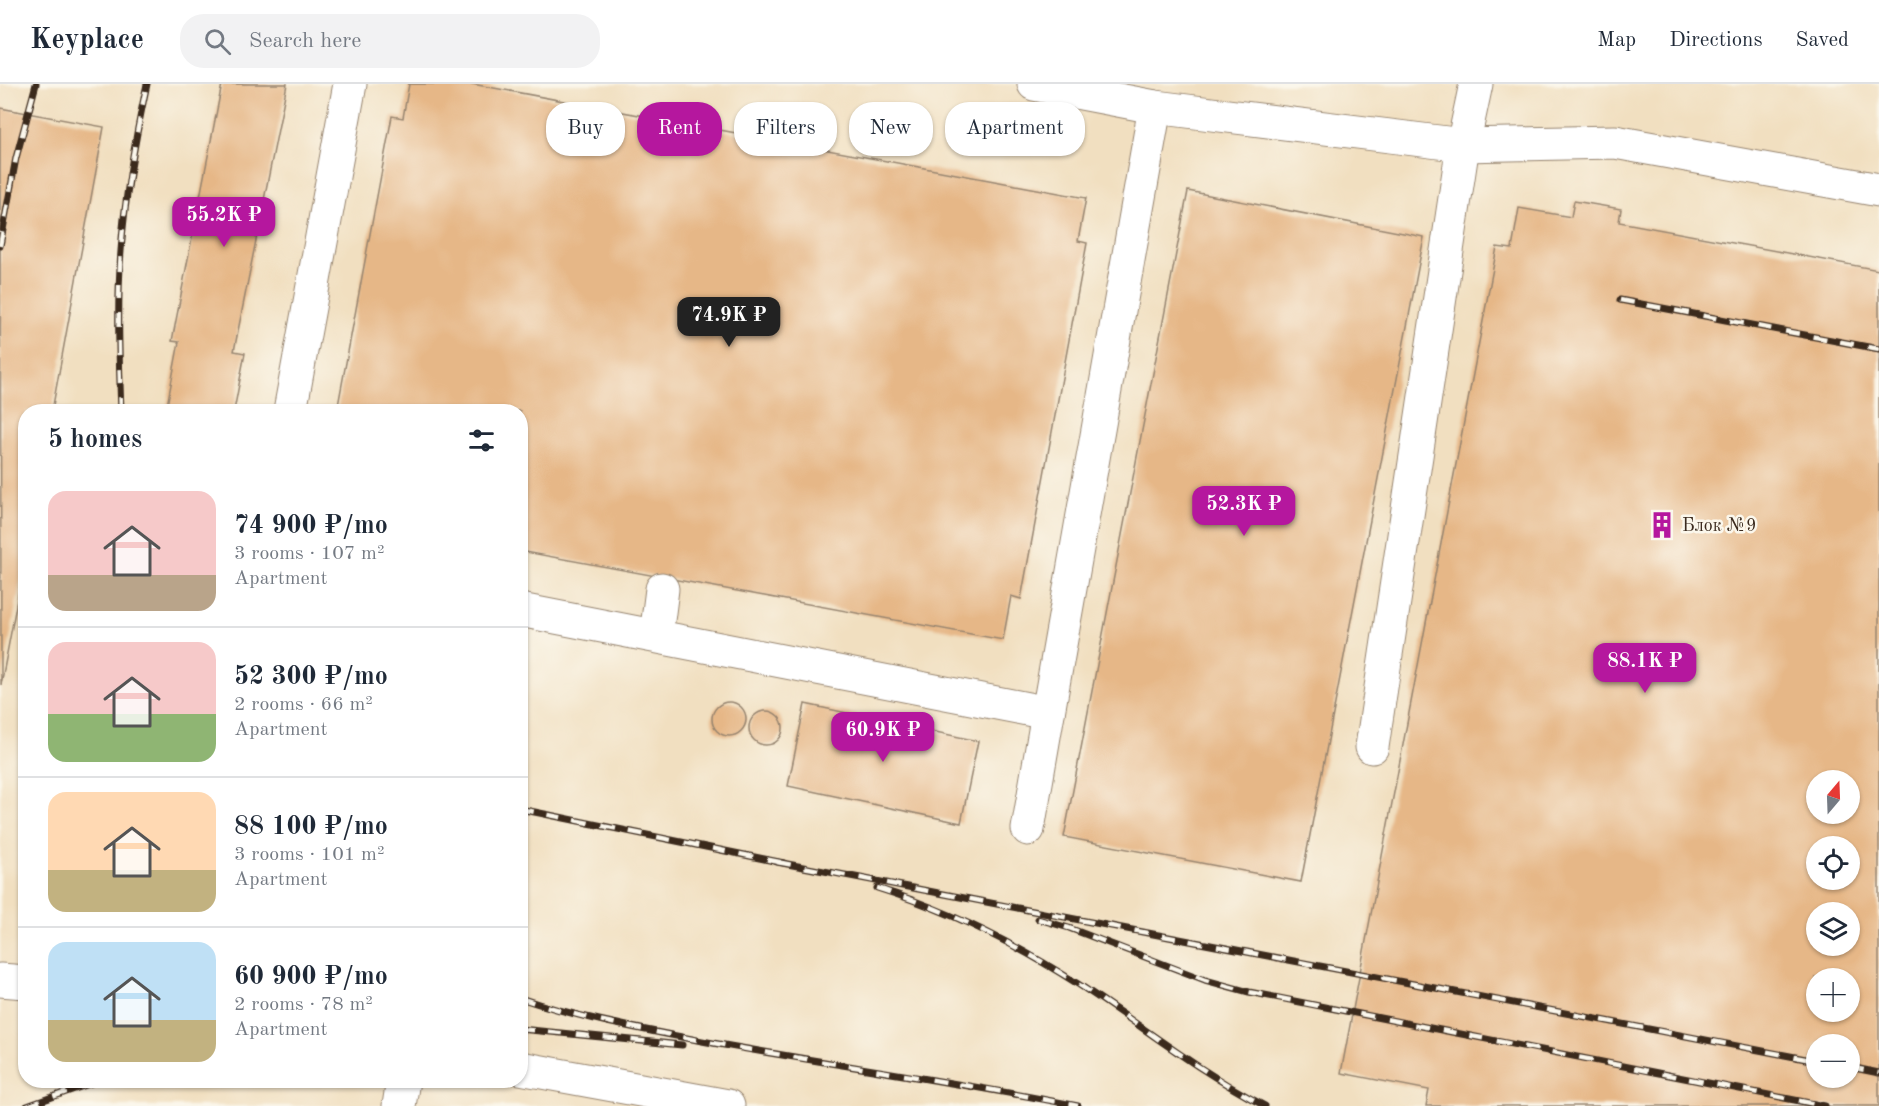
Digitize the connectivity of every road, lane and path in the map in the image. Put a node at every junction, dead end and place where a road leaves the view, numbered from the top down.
1 (350, 84) edge
2 (1034, 84) edge
3 (1476, 84) edge
4 (1155, 107) junction
5 (1463, 145) junction
6 (1879, 190) edge
7 (291, 404) edge
8 (662, 589) dead end
9 (528, 612) edge
10 (656, 636) junction
11 (1048, 713) junction
12 (1372, 747) dead end
13 (1028, 828) dead end
14 (0, 980) edge
15 (18, 981) edge
16 (528, 1069) edge
17 (402, 1088) edge
18 (399, 1106) edge
19 (728, 1106) edge

1 - 7 lane
2 - 4 lane
3 - 5 lane
4 - 5 lane
4 - 11 lane
5 - 6 lane
5 - 12 lane
8 - 10 lane
9 - 10 lane
10 - 11 lane
11 - 13 lane
14 - 15 lane
16 - 19 lane
17 - 18 lane

